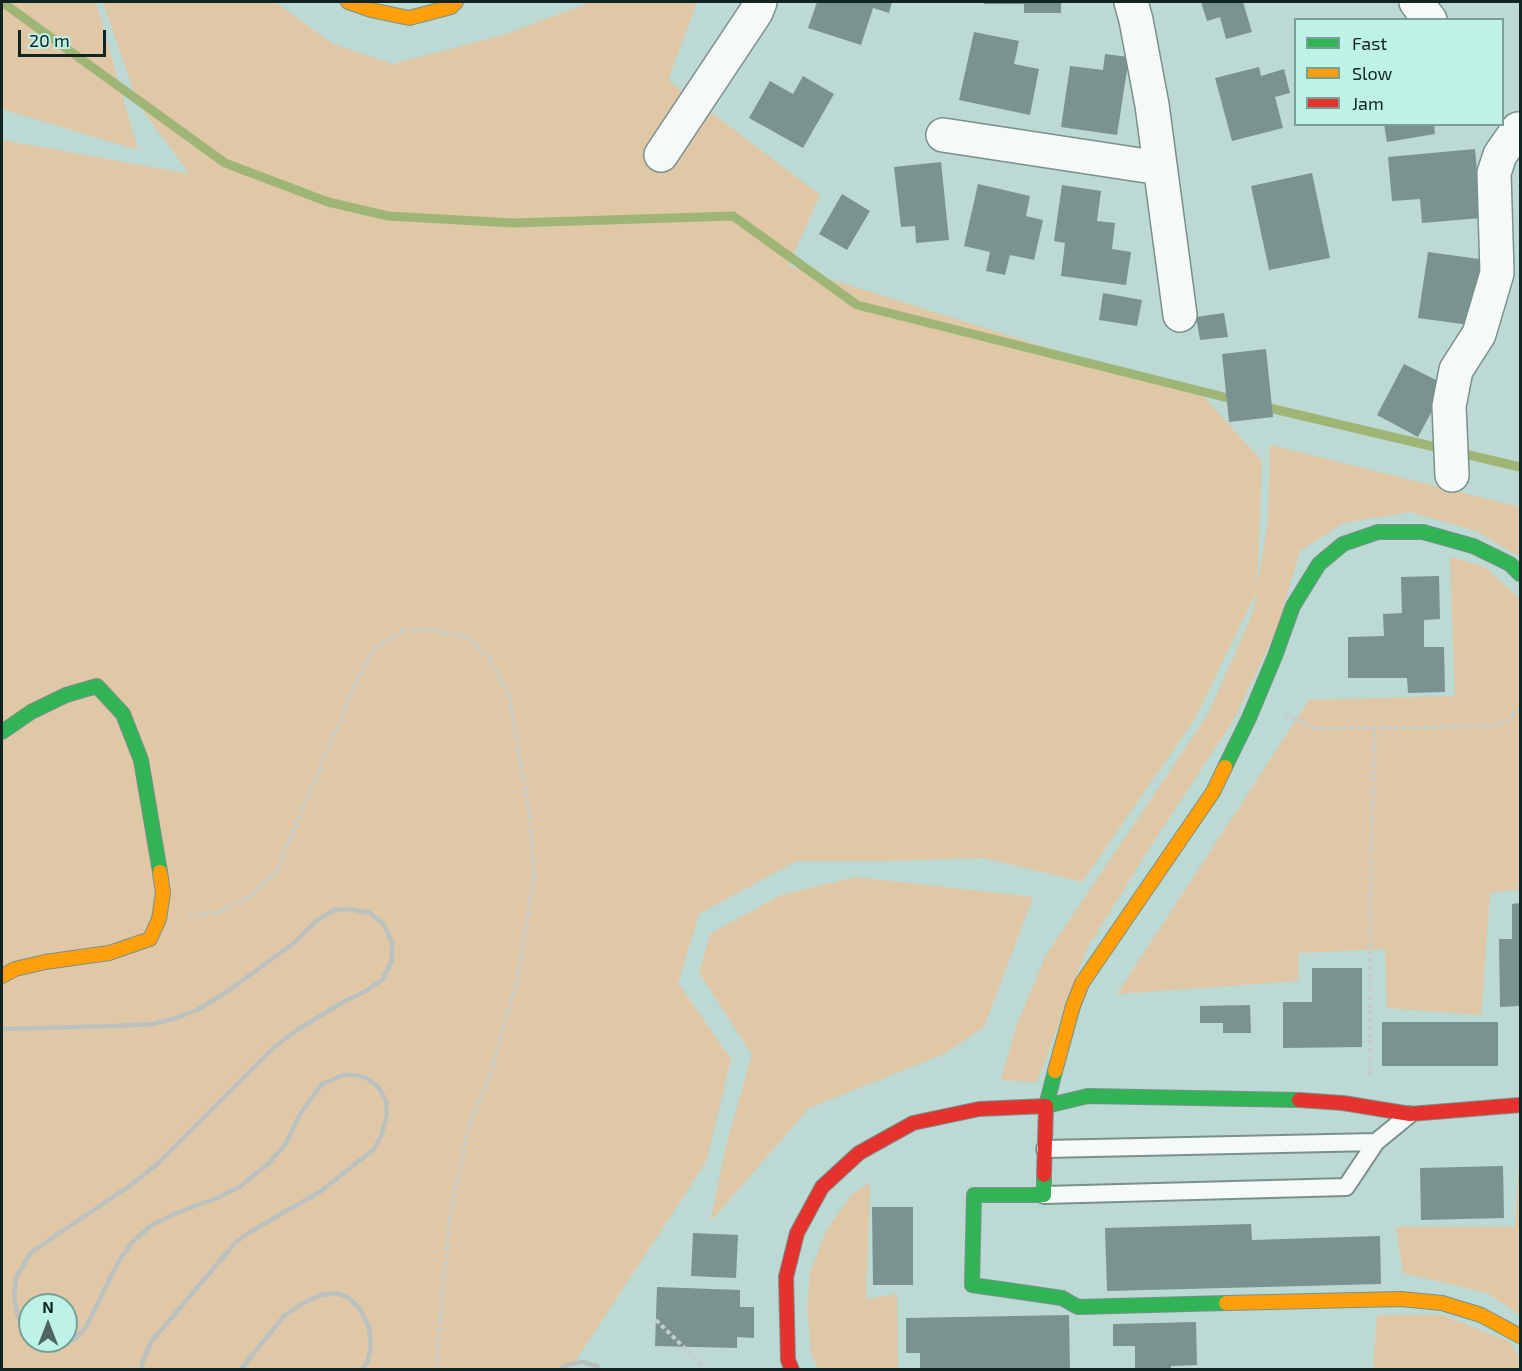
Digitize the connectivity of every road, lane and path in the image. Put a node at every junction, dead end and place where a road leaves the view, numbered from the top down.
1 (348, 2) edge
2 (456, 2) edge
3 (760, 2) edge
4 (1131, 2) edge
5 (1416, 2) edge
6 (1428, 18) edge
7 (1514, 123) edge
8 (942, 135) dead end
9 (661, 155) dead end
10 (1160, 168) junction
11 (1180, 315) dead end
12 (1452, 476) dead end
13 (1521, 574) edge
14 (1256, 701) junction
15 (1521, 708) edge
16 (1374, 728) junction
17 (2, 732) edge
18 (159, 919) junction
19 (2, 976) edge
20 (1521, 1105) edge
21 (1046, 1106) junction
22 (1370, 1108) junction
23 (1410, 1114) junction
24 (1376, 1142) junction
25 (1045, 1149) junction
26 (1044, 1195) junction
27 (656, 1320) dead end
28 (1521, 1335) edge
29 (436, 1370) edge
30 (707, 1370) edge
31 (792, 1370) edge

1 - 2 street
3 - 9 street
4 - 10 street
5 - 6 street
7 - 12 street
8 - 10 street
10 - 11 street
13 - 14 street
14 - 16 path
14 - 21 street
15 - 16 path
16 - 22 path
17 - 18 street
18 - 19 street
18 - 29 path
20 - 23 street
21 - 22 street
21 - 25 street
21 - 31 street
22 - 23 street
23 - 24 lane
24 - 25 lane
24 - 26 lane
25 - 26 street
26 - 28 street
27 - 30 path

